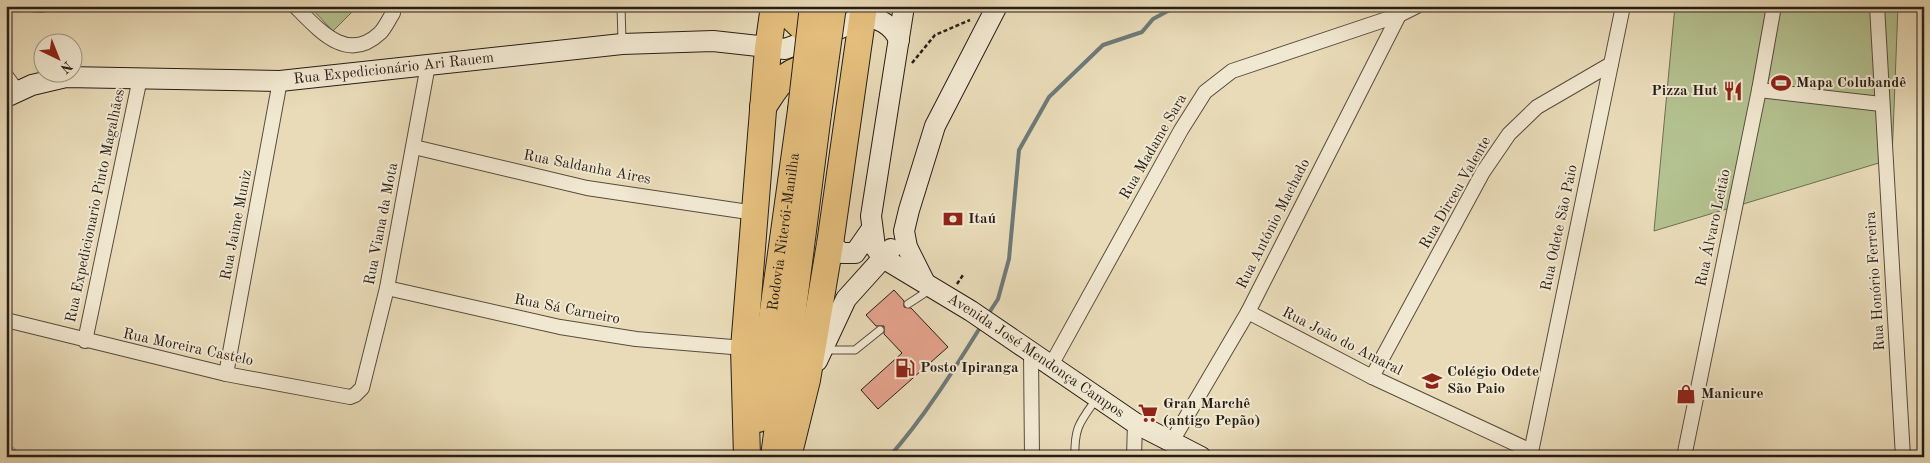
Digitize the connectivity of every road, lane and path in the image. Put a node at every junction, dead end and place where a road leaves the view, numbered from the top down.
1 (295, 6) edge
2 (391, 6) edge
3 (621, 6) edge
4 (774, 6) edge
5 (780, 6) edge
6 (813, 6) edge
7 (833, 6) edge
8 (904, 6) edge
9 (997, 6) edge
10 (1417, 6) edge
11 (1624, 6) edge
12 (1774, 6) edge
13 (1877, 6) edge
14 (866, 9) edge
15 (1399, 15) junction
16 (972, 19) dead end
17 (824, 34) junction
18 (899, 40) junction
19 (622, 44) junction
20 (776, 49) junction
21 (1611, 64) junction
22 (428, 65) junction
23 (816, 67) junction
24 (910, 67) dead end
25 (140, 78) junction
26 (280, 81) junction
27 (10, 88) edge
28 (1759, 90) junction
29 (1881, 104) junction
30 (851, 105) junction
31 (762, 107) junction
32 (809, 112) junction
33 (414, 147) junction
34 (755, 213) junction
35 (905, 226) junction
36 (871, 230) junction
37 (830, 244) junction
38 (883, 258) junction
39 (928, 284) junction
40 (387, 288) junction
41 (908, 304) dead end
42 (1248, 312) junction
43 (6, 320) edge
44 (880, 330) dead end
45 (85, 341) junction
46 (744, 348) junction
47 (822, 350) junction
48 (1030, 353) junction
49 (1050, 366) junction
50 (226, 374) junction
51 (1372, 377) junction
52 (807, 380) junction
53 (362, 388) joint
54 (1098, 398) junction
55 (1135, 423) junction
56 (1171, 443) junction
57 (1531, 454) edge
58 (747, 457) edge
59 (753, 457) edge
60 (774, 457) edge
61 (788, 457) edge
62 (1032, 457) edge
63 (1075, 457) edge
64 (1134, 457) edge
65 (1201, 457) edge
66 (1684, 457) edge
67 (1904, 457) edge

1 - 2 street
3 - 19 lane
4 - 20 highway
5 - 17 highway
6 - 32 highway, Rodovia Niterói-Manilha, bridge
7 - 32 highway, Rodovia Niterói-Manilha, bridge
8 - 18 main road
9 - 35 main road
10 - 15 street, Rua Madame Sara
11 - 21 street, Rua Odete São Paio
12 - 28 street, Rua Álvaro Leitão
13 - 29 street, Rua Honório Ferreira
14 - 17 main road, Rua Expedicionário Ari Rauem
14 - 18 main road
14 - 30 highway
15 - 42 street, Rua Antônio Machado
15 - 49 street, Rua Madame Sara
16 - 24 path
17 - 20 main road, Rua Expedicionário Ari Rauem
18 - 36 main road
19 - 20 main road, Rua Expedicionário Ari Rauem
19 - 22 main road, Rua Expedicionário Ari Rauem
20 - 23 main road, Rua Expedicionário Ari Rauem
20 - 31 highway
21 - 51 street, Rua Dirceu Valente
21 - 57 street, Rua Odete São Paio
22 - 26 main road, Rua Expedicionário Ari Rauem
22 - 33 street, Rua Viana da Mota
23 - 30 main road, Rua Expedicionário Ari Rauem
23 - 31 highway
25 - 26 main road, Rua Expedicionário Ari Rauem
25 - 27 main road, Rua Expedicionário Ari Rauem
25 - 45 street, Rua Expedicionario Pinto Magalhães
26 - 50 street, Rua Jaime Muniz
28 - 29 street
28 - 66 street, Rua Álvaro Leitão
29 - 67 street, Rua Honório Ferreira
30 - 37 highway
31 - 34 highway
32 - 59 highway, Rodovia Niterói-Manilha
32 - 60 highway, Rodovia Niterói-Manilha
33 - 34 street, Rua Saldanha Aires
33 - 40 street, Rua Viana da Mota
34 - 46 highway
35 - 36 main road
35 - 38 main road
35 - 39 main road
36 - 37 main road
36 - 38 main road
37 - 52 highway
38 - 39 main road, Avenida José Mendonça Campos
38 - 47 main road
39 - 41 lane
39 - 48 main road, Avenida José Mendonça Campos
40 - 46 street, Rua Sá Carneiro
40 - 53 street, Rua Viana da Mota
42 - 51 street, Rua João do Amaral
42 - 56 street, Rua Antônio Machado
43 - 45 street, Rua Moreira Castelo
44 - 47 lane
45 - 50 street, Rua Moreira Castelo
46 - 58 highway
47 - 52 main road
48 - 49 main road, Avenida José Mendonça Campos
48 - 62 street
49 - 54 main road, Avenida José Mendonça Campos
50 - 53 street, Rua Moreira Castelo
51 - 57 street, Rua João do Amaral
52 - 61 highway
54 - 55 main road, Avenida José Mendonça Campos
54 - 63 lane
55 - 56 main road, Avenida José Mendonça Campos
55 - 64 street
56 - 65 main road, Avenida José Mendonça Campos

